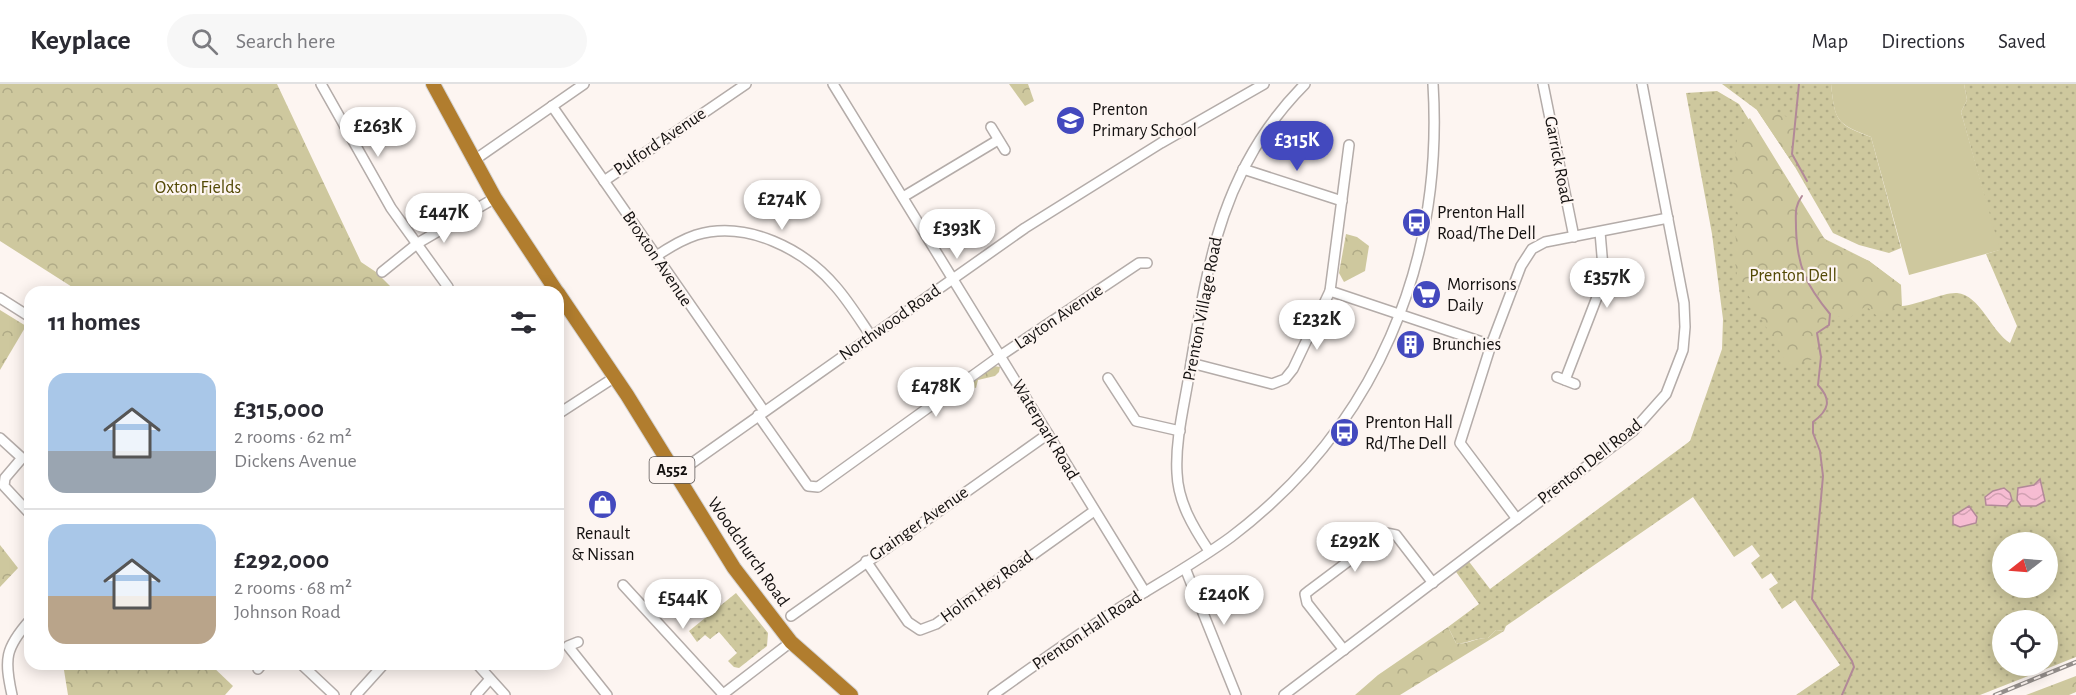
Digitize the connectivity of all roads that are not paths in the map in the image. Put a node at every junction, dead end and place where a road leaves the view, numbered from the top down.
1 (321, 84) edge
2 (433, 84) edge
3 (584, 84) edge
4 (726, 84) edge
5 (746, 84) edge
6 (833, 84) edge
7 (1264, 84) edge
8 (1433, 84) edge
9 (1543, 84) edge
10 (1642, 84) edge
11 (1301, 85) edge
12 (733, 93) junction
13 (552, 106) junction
14 (991, 127) dead end
15 (999, 140) junction
16 (1349, 145) dead end
17 (1005, 150) dead end
18 (473, 161) junction
19 (1244, 169) junction
20 (604, 180) junction
21 (903, 197) junction
22 (495, 198) junction
23 (1342, 201) junction
24 (1668, 218) junction
25 (1600, 232) junction
26 (1574, 237) junction
27 (418, 243) junction
28 (655, 257) junction
29 (1147, 263) dead end
30 (381, 272) dead end
31 (953, 278) junction
32 (447, 286) edge
33 (553, 286) edge
34 (1330, 291) junction
35 (0, 298) edge
36 (564, 311) edge
37 (24, 313) edge
38 (1398, 316) junction
39 (870, 336) junction
40 (1491, 345) junction
41 (1000, 356) junction
42 (1191, 363) junction
43 (615, 376) junction
44 (1122, 380) dead end
45 (1575, 384) dead end
46 (564, 410) edge
47 (761, 413) junction
48 (1180, 431) junction
49 (1048, 434) junction
50 (0, 438) edge
51 (24, 461) edge
52 (24, 463) edge
53 (675, 475) junction
54 (24, 508) edge
55 (1094, 511) junction
56 (1517, 519) junction
57 (1209, 551) junction
58 (866, 561) junction
59 (1185, 568) junction
60 (1433, 583) junction
61 (623, 585) dead end
62 (1145, 592) junction
63 (791, 616) dead end
64 (24, 627) edge
65 (578, 642) dead end
66 (791, 642) junction
67 (1344, 650) junction
68 (307, 670) edge
69 (379, 670) edge
70 (482, 670) edge
71 (3, 671) edge
72 (490, 679) junction
73 (722, 694) edge
74 (12, 695) edge
75 (334, 695) edge
76 (356, 695) edge
77 (476, 695) edge
78 (505, 695) edge
79 (607, 695) edge
80 (851, 695) edge
81 (993, 695) edge
82 (1236, 695) edge
83 (1284, 695) edge

1 - 27 street
2 - 18 highway, Woodchurch Road / A552
3 - 13 street
4 - 12 street
5 - 12 street, Pulford Avenue
6 - 21 street, Waterpark Road
7 - 31 street, Northwood Road
8 - 38 street, Prenton Hall Road
9 - 26 street, Garrick Road
10 - 24 street, Prenton Dell Road
11 - 19 street, Prenton Village Road
12 - 20 street, Pulford Avenue
13 - 18 street
13 - 20 street, Broxton Avenue
14 - 15 street
15 - 17 street
15 - 21 street
16 - 23 street
18 - 22 highway, Woodchurch Road / A552
19 - 23 street
19 - 42 street, Prenton Village Road
20 - 28 street, Broxton Avenue
21 - 31 street, Waterpark Road
22 - 27 street
22 - 33 highway, Woodchurch Road / A552
23 - 34 street
24 - 25 street
24 - 56 street, Prenton Dell Road
25 - 26 street
25 - 45 street
26 - 40 street
27 - 30 street
27 - 32 street
28 - 39 street
28 - 47 street, Broxton Avenue
29 - 41 street, Layton Avenue
31 - 39 street, Northwood Road
31 - 41 street, Waterpark Road
34 - 38 street
34 - 42 street
35 - 37 street
36 - 43 highway, Woodchurch Road / A552
38 - 40 street
38 - 57 street, Prenton Hall Road
39 - 47 street, Northwood Road
40 - 56 street
41 - 47 street, Layton Avenue
41 - 49 street, Waterpark Road
42 - 48 street, Prenton Village Road
43 - 46 street
43 - 53 highway, Woodchurch Road / A552
44 - 48 street
47 - 53 street, Northwood Road
48 - 57 street, Prenton Village Road
49 - 55 street, Waterpark Road
49 - 58 street, Grainger Avenue
50 - 51 street
52 - 54 street
53 - 66 highway, Woodchurch Road / A552
55 - 58 street, Holm Hey Road
55 - 62 street, Waterpark Road
56 - 60 street, Prenton Dell Road
57 - 59 street, Prenton Hall Road
58 - 63 street, Grainger Avenue
59 - 62 street, Prenton Hall Road
59 - 82 street
60 - 67 street, Prenton Dell Road
60 - 67 street
61 - 73 street
62 - 81 street, Prenton Hall Road
64 - 71 street
65 - 79 street
66 - 73 street
66 - 80 highway, Woodchurch Road / A552
67 - 83 street, Prenton Dell Road
68 - 75 street
69 - 76 street
70 - 72 street
71 - 74 street
72 - 77 street
72 - 78 street

